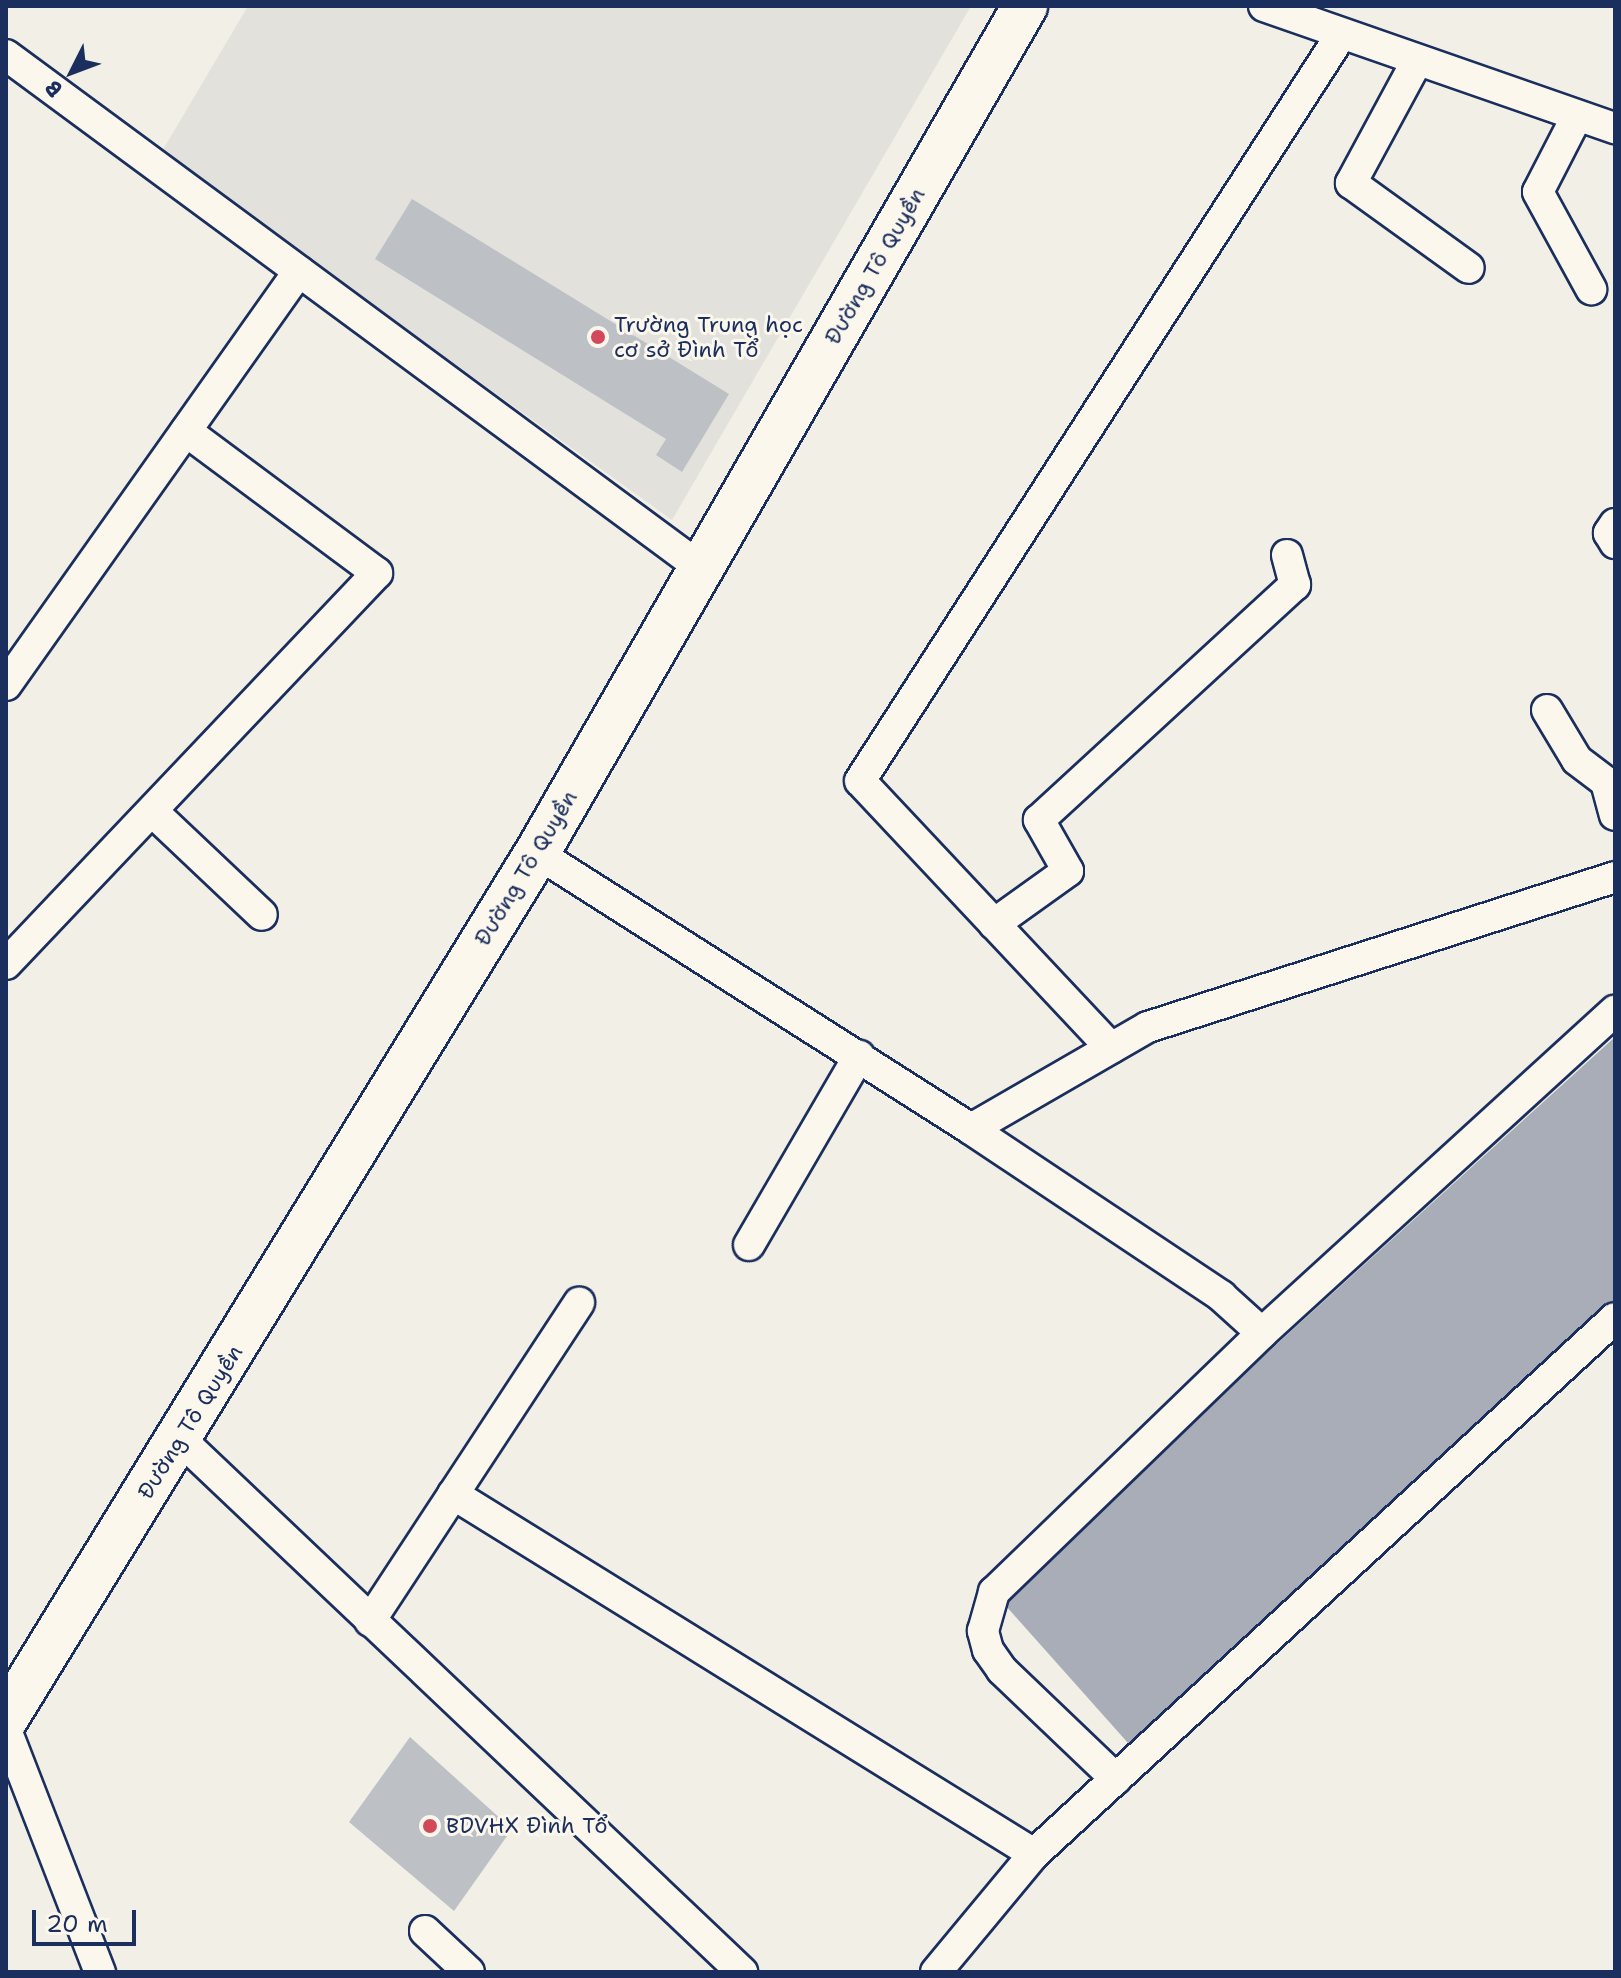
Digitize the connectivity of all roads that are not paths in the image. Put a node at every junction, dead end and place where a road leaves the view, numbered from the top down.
1 (1025, 6) edge
2 (1264, 6) edge
3 (1341, 35) junction
4 (6, 55) edge
5 (1417, 61) junction
6 (1577, 116) junction
7 (1615, 128) edge
8 (1469, 268) dead end
9 (299, 271) junction
10 (1591, 289) dead end
11 (186, 431) junction
12 (1615, 524) edge
13 (1615, 543) edge
14 (1287, 555) dead end
15 (701, 568) junction
16 (6, 685) edge
17 (1547, 710) dead end
18 (152, 811) junction
19 (1615, 815) edge
20 (537, 853) junction
21 (1615, 877) edge
22 (262, 915) dead end
23 (994, 924) junction
24 (6, 964) edge
25 (1615, 1011) edge
26 (1111, 1048) junction
27 (859, 1056) junction
28 (971, 1129) junction
29 (749, 1245) dead end
30 (579, 1303) dead end
31 (1615, 1318) edge
32 (1262, 1333) junction
33 (180, 1439) junction
34 (453, 1494) junction
35 (370, 1621) junction
36 (6, 1718) edge
37 (6, 1730) edge
38 (1116, 1779) junction
39 (1034, 1854) junction
40 (425, 1931) dead end
41 (100, 1972) edge
42 (469, 1972) edge
43 (742, 1972) edge
44 (936, 1972) edge

1 - 15 main road, Đường Tô Quyền
2 - 3 street
3 - 5 street
3 - 23 street
4 - 9 street
5 - 6 street
5 - 8 street
6 - 7 street
6 - 10 street
9 - 11 street
9 - 15 street
11 - 16 street
11 - 18 street
12 - 13 street
14 - 23 street
15 - 20 main road, Đường Tô Quyền
17 - 19 street
18 - 22 street
18 - 24 street
20 - 27 street
20 - 33 main road, Đường Tô Quyền
21 - 26 street
23 - 26 street
25 - 32 street
26 - 28 street
27 - 28 street
27 - 29 street
28 - 32 street
30 - 34 street
31 - 38 street
32 - 38 street
33 - 35 street
33 - 36 main road, Đường Tô Quyền
34 - 35 street
34 - 39 street
35 - 43 street
37 - 41 street
38 - 39 street
39 - 44 street
40 - 42 street

